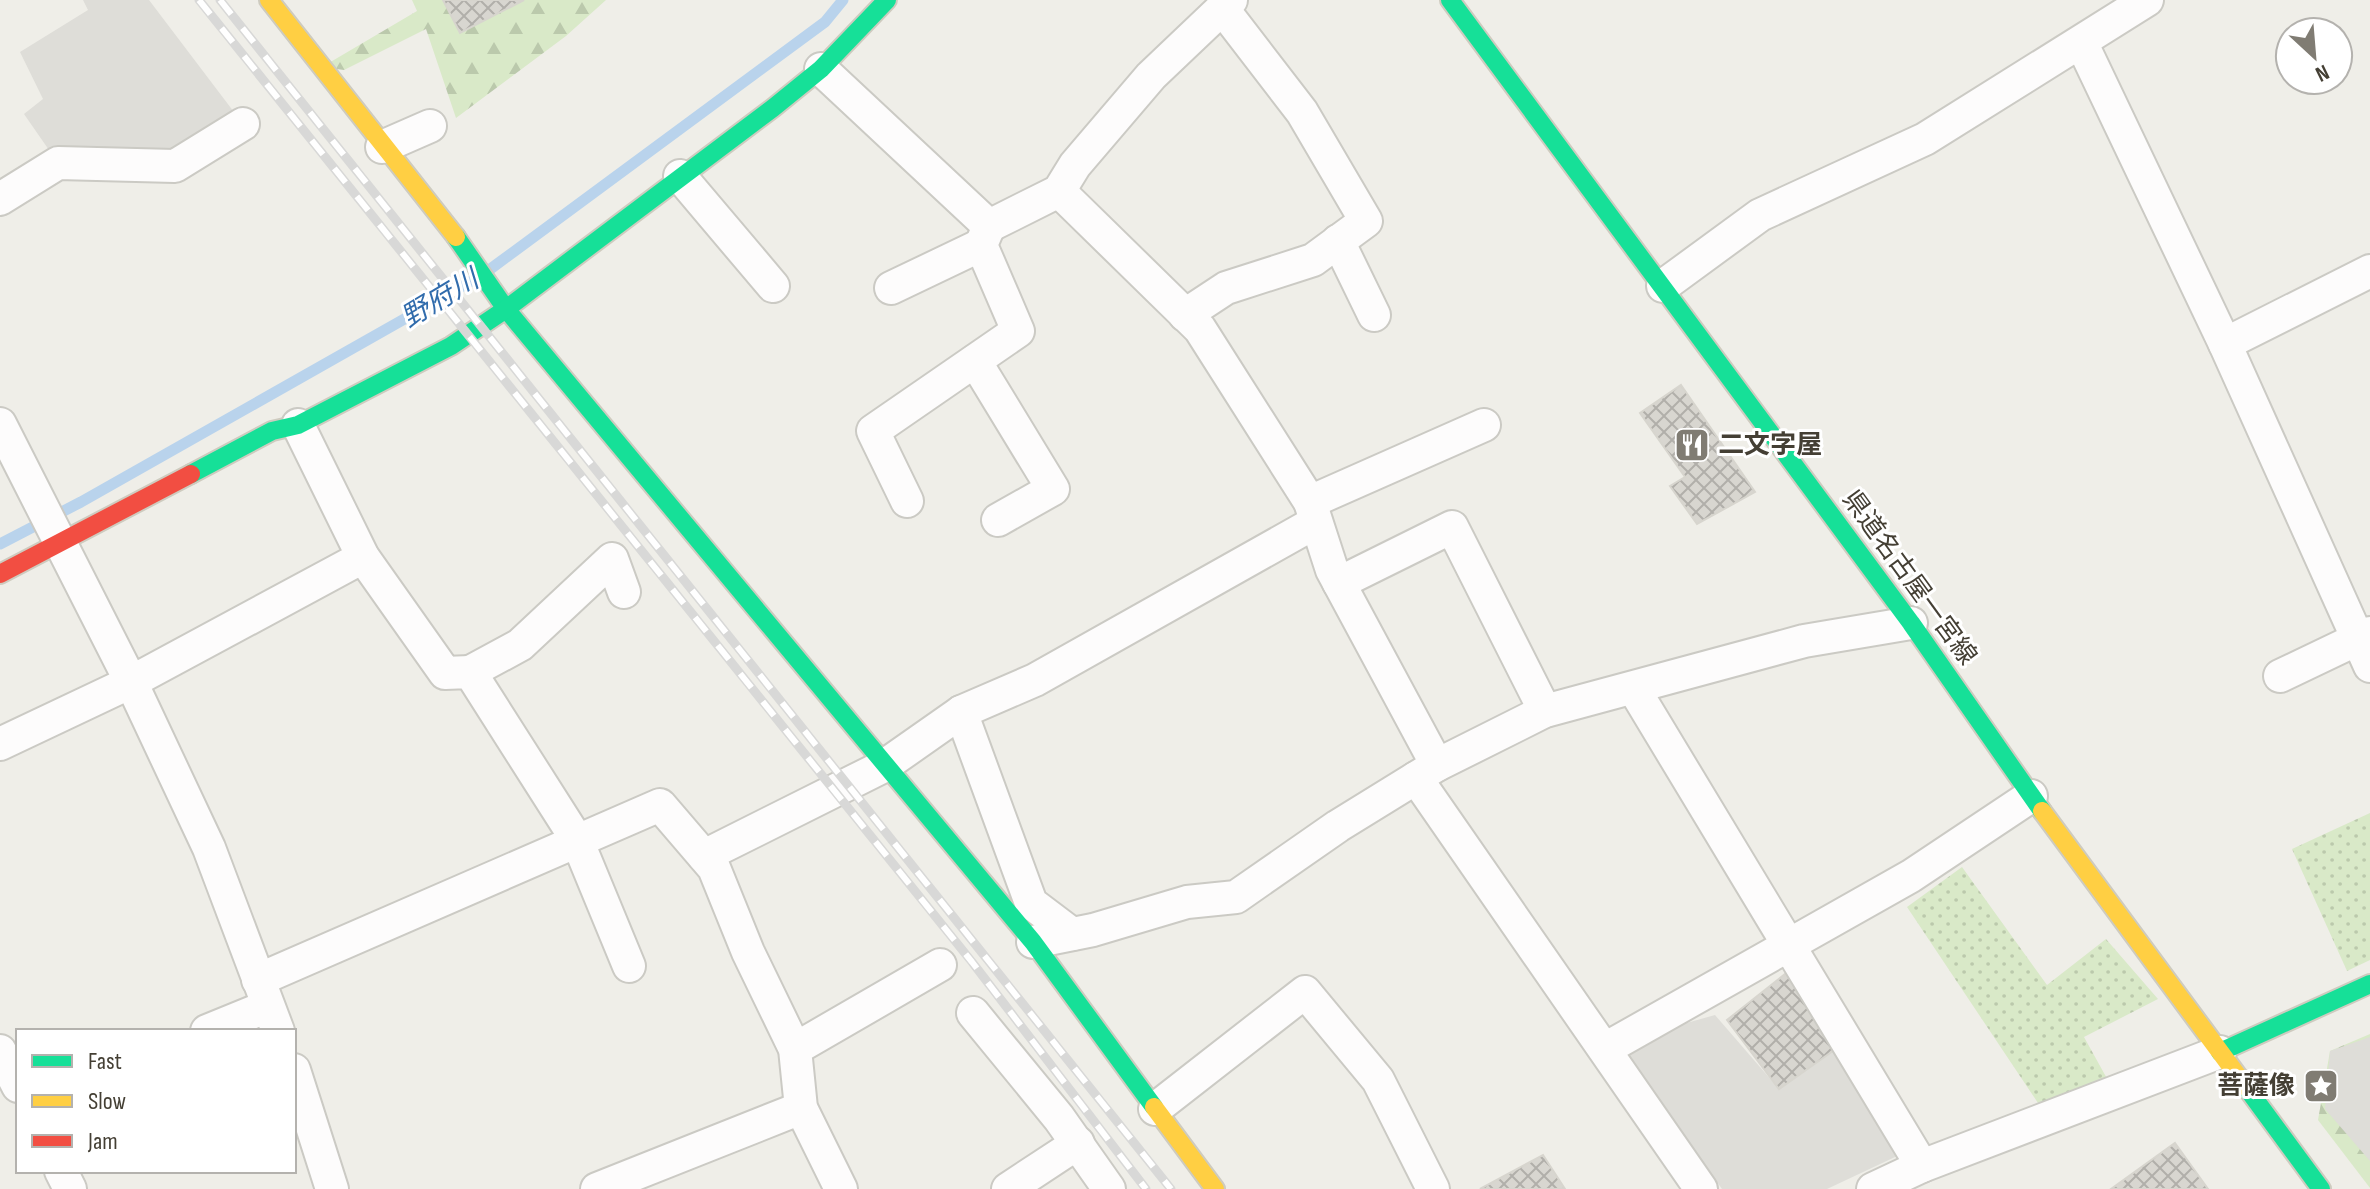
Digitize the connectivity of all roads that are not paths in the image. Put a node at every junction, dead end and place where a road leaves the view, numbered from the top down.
1 (269, 0) edge
2 (887, 0) edge
3 (1450, 0) edge
4 (2147, 0) edge
5 (1227, 4) edge
6 (2082, 44) junction
7 (821, 69) junction
8 (243, 124) dead end
9 (430, 126) dead end
10 (382, 147) junction
11 (680, 176) junction
12 (1059, 191) junction
13 (0, 199) edge
14 (985, 236) junction
15 (1338, 241) junction
16 (2370, 271) edge
17 (773, 286) dead end
18 (1663, 286) junction
19 (891, 288) dead end
20 (502, 304) junction
21 (1185, 315) junction
22 (1374, 315) dead end
23 (2225, 344) junction
24 (975, 361) junction
25 (0, 424) edge
26 (298, 425) junction
27 (1484, 425) dead end
28 (907, 501) dead end
29 (1313, 512) junction
30 (998, 520) dead end
31 (57, 539) junction
32 (363, 557) junction
33 (0, 574) edge
34 (1339, 583) junction
35 (624, 592) dead end
36 (1911, 623) junction
37 (2366, 646) edge
38 (470, 672) junction
39 (2280, 676) dead end
40 (131, 682) junction
41 (1634, 689) junction
42 (1545, 711) junction
43 (961, 712) junction
44 (0, 744) edge
45 (884, 766) junction
46 (1426, 772) junction
47 (2031, 796) junction
48 (577, 840) junction
49 (704, 856) junction
50 (1072, 934) junction
51 (1033, 942) junction
52 (1788, 944) junction
53 (940, 965) dead end
54 (629, 966) dead end
55 (2370, 984) edge
56 (268, 1006) edge
57 (973, 1013) dead end
58 (212, 1029) edge
59 (795, 1049) junction
60 (1605, 1049) junction
61 (0, 1051) edge
62 (2220, 1052) junction
63 (296, 1076) edge
64 (16, 1082) edge
65 (801, 1108) junction
66 (1155, 1109) junction
67 (1078, 1143) junction
68 (1922, 1166) junction
69 (1877, 1188) edge
70 (332, 1189) edge
71 (597, 1189) edge
72 (841, 1189) edge
73 (1008, 1189) edge
74 (1109, 1189) edge
75 (1215, 1189) edge
76 (1433, 1189) edge
77 (1701, 1189) edge
78 (2321, 1189) edge

1 - 10 street
2 - 7 street
3 - 18 street, 県道名古屋一宮線
4 - 6 street
5 - 12 street
5 - 15 street
6 - 18 street
6 - 23 street
7 - 11 street
7 - 14 street
8 - 13 street
9 - 10 street
10 - 20 street
11 - 17 street
11 - 20 street
12 - 14 street
12 - 21 street
14 - 19 street
14 - 24 street
15 - 21 street
15 - 22 street
16 - 23 street
18 - 36 street, 県道名古屋一宮線
20 - 26 street
20 - 45 street
21 - 29 street
23 - 37 street
24 - 28 street
24 - 30 street
25 - 31 street
26 - 31 street
26 - 32 street
27 - 29 street
29 - 34 street
29 - 43 street
31 - 33 street
31 - 40 street
32 - 38 street
32 - 40 street
34 - 42 street
34 - 46 street
35 - 38 street
36 - 41 street
36 - 47 street, 県道名古屋一宮線
37 - 39 street
38 - 48 street
40 - 44 street
40 - 56 street
41 - 42 street
41 - 52 street
42 - 46 street
43 - 45 street
43 - 50 street
45 - 49 street
45 - 51 street
46 - 50 street
46 - 60 street
47 - 52 street
47 - 62 street, 県道名古屋一宮線
48 - 49 street
48 - 54 street
48 - 56 street
49 - 59 street
50 - 51 street
51 - 66 street
52 - 60 street
52 - 68 street
53 - 59 street
55 - 62 street
56 - 58 street
57 - 67 street
59 - 65 street
60 - 77 street
61 - 64 street
62 - 68 street
62 - 78 street, 県道名古屋一宮線
63 - 70 street
65 - 71 street
65 - 72 street
66 - 75 street
66 - 76 street
67 - 73 street
67 - 74 street
68 - 69 street

